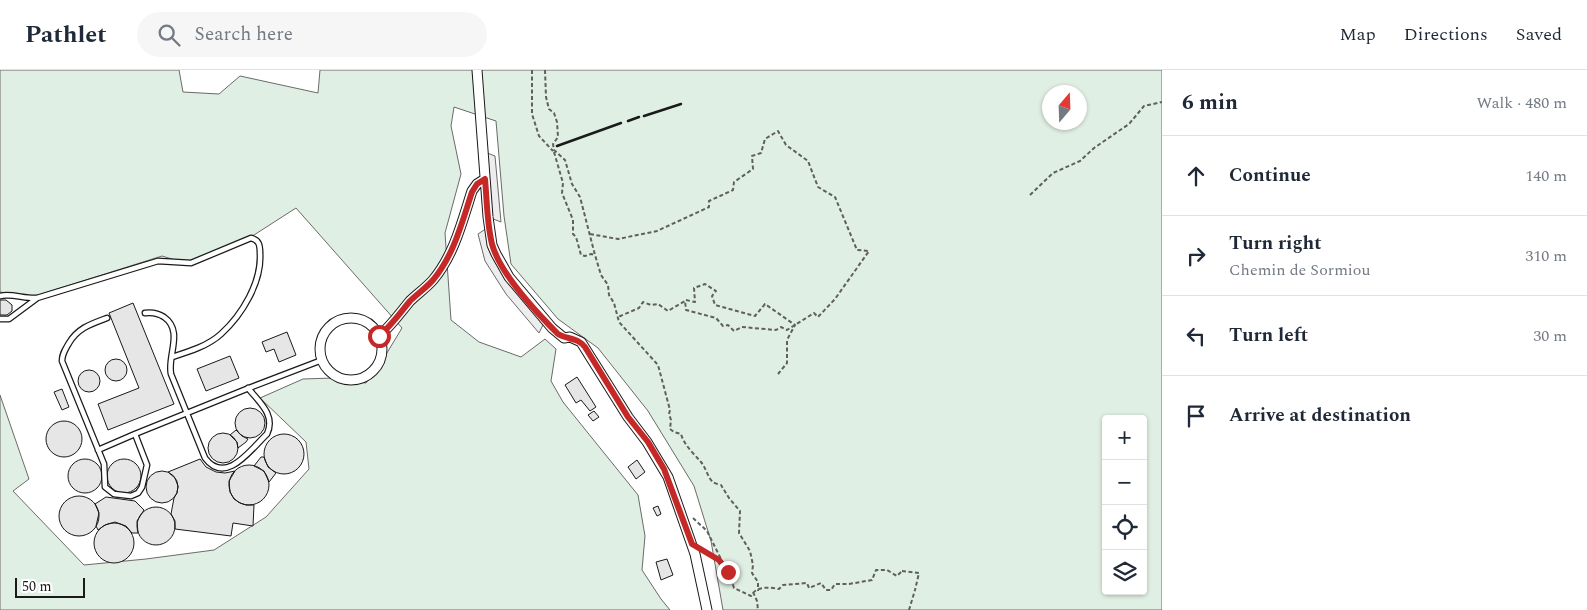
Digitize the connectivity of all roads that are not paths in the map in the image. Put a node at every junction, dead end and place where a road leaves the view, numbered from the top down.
1 (478, 70) edge
2 (485, 179) junction
3 (0, 296) edge
4 (37, 298) junction
5 (145, 313) dead end
6 (107, 318) dead end
7 (0, 319) edge
8 (379, 336) junction
9 (172, 357) junction
10 (322, 360) junction
11 (248, 388) junction
12 (187, 413) junction
13 (135, 434) junction
14 (98, 450) junction
15 (707, 610) edge

1 - 2 street
2 - 8 street
2 - 15 street
3 - 4 lane
4 - 7 lane
4 - 9 lane
5 - 9 lane
6 - 14 lane
8 - 10 street
8 - 10 street
9 - 12 lane
10 - 11 lane
11 - 12 lane
11 - 12 lane
12 - 13 lane
13 - 14 lane
13 - 14 lane

